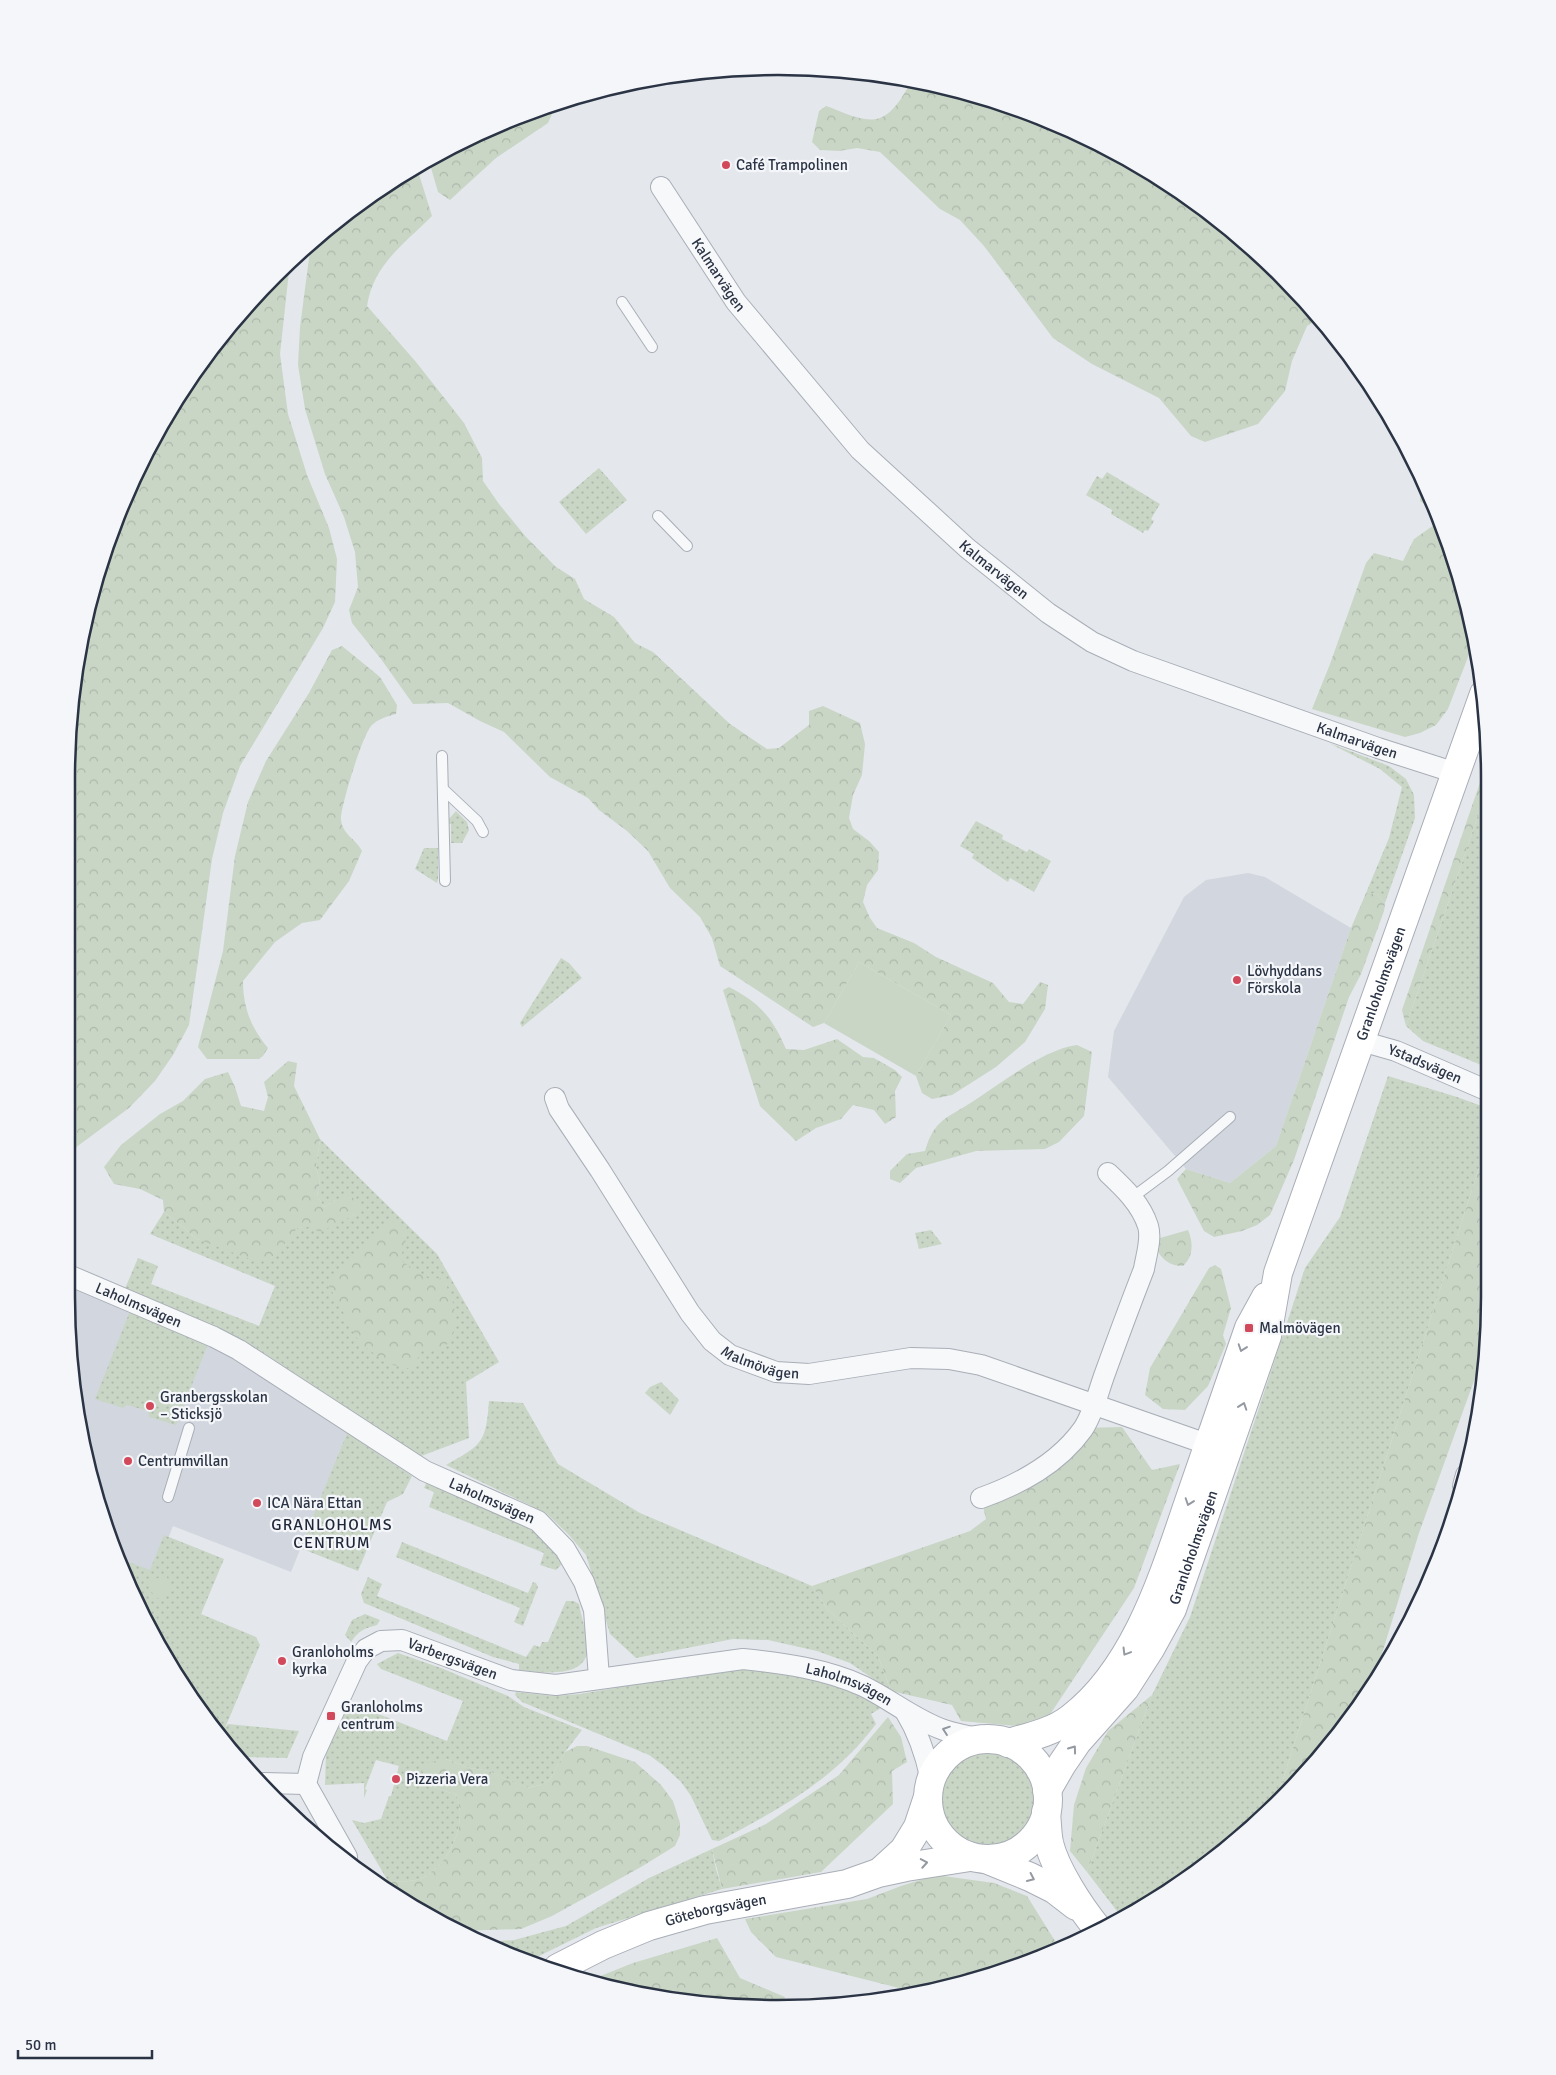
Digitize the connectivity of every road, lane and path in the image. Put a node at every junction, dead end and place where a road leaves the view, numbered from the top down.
1 (661, 187) dead end
2 (622, 302) dead end
3 (652, 347) dead end
4 (658, 516) dead end
5 (687, 546) dead end
6 (1477, 713) edge
7 (442, 756) dead end
8 (1456, 773) junction
9 (443, 789) junction
10 (483, 832) dead end
11 (445, 881) dead end
12 (1360, 1041) junction
13 (1481, 1088) edge
14 (555, 1098) dead end
15 (1230, 1117) dead end
16 (1108, 1173) dead end
17 (1133, 1197) junction
18 (75, 1278) edge
19 (1094, 1405) junction
20 (190, 1428) dead end
21 (1218, 1448) junction
22 (168, 1497) dead end
23 (981, 1498) dead end
24 (599, 1678) junction
25 (905, 1711) junction
26 (999, 1741) junction
27 (271, 1784) edge
28 (306, 1784) junction
29 (930, 1789) junction
30 (1047, 1801) junction
31 (342, 1849) edge
32 (978, 1858) junction
33 (878, 1873) junction
34 (1091, 1921) edge
35 (562, 1966) edge

1 - 8 street, Kalmarvägen
2 - 3 lane
4 - 5 lane
6 - 8 street, Granloholmsvägen
7 - 9 lane
8 - 12 street, Granloholmsvägen
9 - 10 lane
9 - 11 lane
12 - 13 street, Ystadsvägen
12 - 21 street, Granloholmsvägen
14 - 19 street, Malmövägen
15 - 17 lane
16 - 17 street
17 - 19 street
18 - 24 street, Laholmsvägen
19 - 21 street, Malmövägen
19 - 23 street
20 - 22 lane
21 -> 26 street, Granloholmsvägen
30 -> 21 street, Granloholmsvägen
24 - 25 street, Laholmsvägen
24 - 28 street, Varbergsvägen
26 -> 25 street, Laholmsvägen
25 - 29 street, Laholmsvägen
26 - 29 street
26 - 30 street
27 - 28 street
28 - 31 street
29 - 32 street
29 - 33 street, Göteborgsvägen
30 - 32 street
30 - 34 street
33 -> 32 street, Göteborgsvägen
32 -> 34 street
33 - 35 street, Göteborgsvägen

